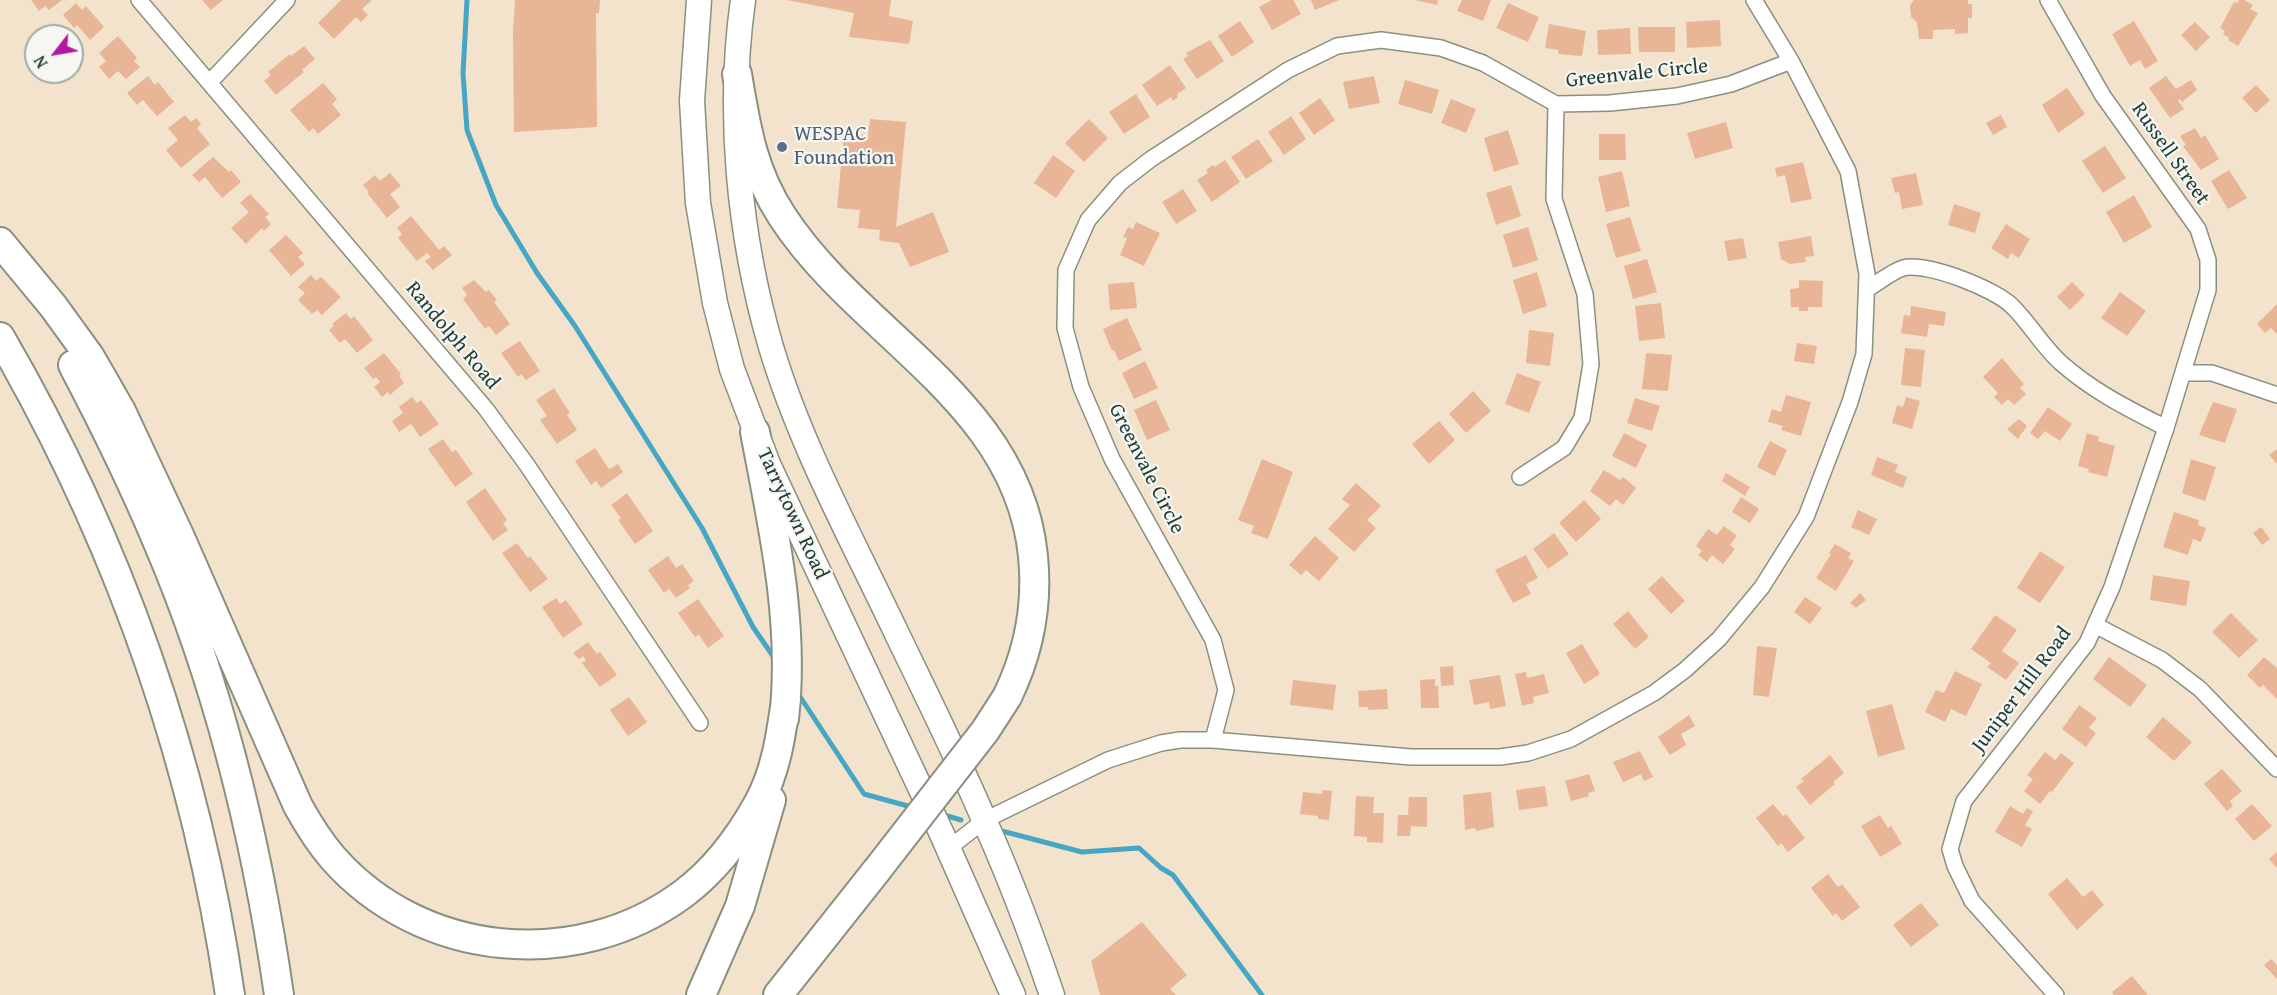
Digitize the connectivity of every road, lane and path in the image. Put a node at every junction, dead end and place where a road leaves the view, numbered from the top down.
1 (139, 0) edge
2 (287, 0) edge
3 (699, 0) edge
4 (743, 0) edge
5 (1754, 0) edge
6 (2048, 0) edge
7 (1791, 61) junction
8 (737, 74) junction
9 (210, 82) junction
10 (1556, 104) junction
11 (0, 243) edge
12 (1867, 289) junction
13 (0, 337) edge
14 (2191, 345) joint
15 (2183, 373) junction
16 (2277, 395) edge
17 (2166, 428) junction
18 (755, 432) junction
19 (1520, 477) dead end
20 (2095, 625) junction
21 (786, 699) junction
22 (700, 723) dead end
23 (1213, 740) junction
24 (2277, 769) edge
25 (985, 820) junction
26 (198, 822) junction
27 (948, 848) junction
28 (211, 995) edge
29 (230, 995) edge
30 (279, 995) edge
31 (701, 995) edge
32 (778, 995) edge
33 (1013, 995) edge
34 (1052, 995) edge
35 (2056, 995) edge

1 - 9 street, Randolph Road
2 - 9 street
3 - 18 main road, Tarrytown Road
4 - 8 main road, Tarrytown Road
5 - 7 street
6 - 14 street, Russell Street
7 - 10 street, Greenvale Circle
7 - 12 street
8 - 25 main road, Tarrytown Road
8 - 32 highway, bridge
9 - 22 street, Randolph Road
10 - 19 street
10 - 23 street, Greenvale Circle
11 - 21 highway
11 - 30 highway
12 - 17 street
12 - 23 street
13 - 26 highway
14 - 15 street, Juniper Hill Road
15 - 16 street
15 - 17 street, Juniper Hill Road
17 - 20 street, Juniper Hill Road
18 - 21 highway
18 - 27 main road, Tarrytown Road
20 - 24 street
20 - 35 street, Juniper Hill Road
21 - 31 highway
23 - 25 street
25 - 27 street
25 - 34 main road, Tarrytown Road
26 - 28 highway
26 - 29 highway
27 - 33 main road, Tarrytown Road

